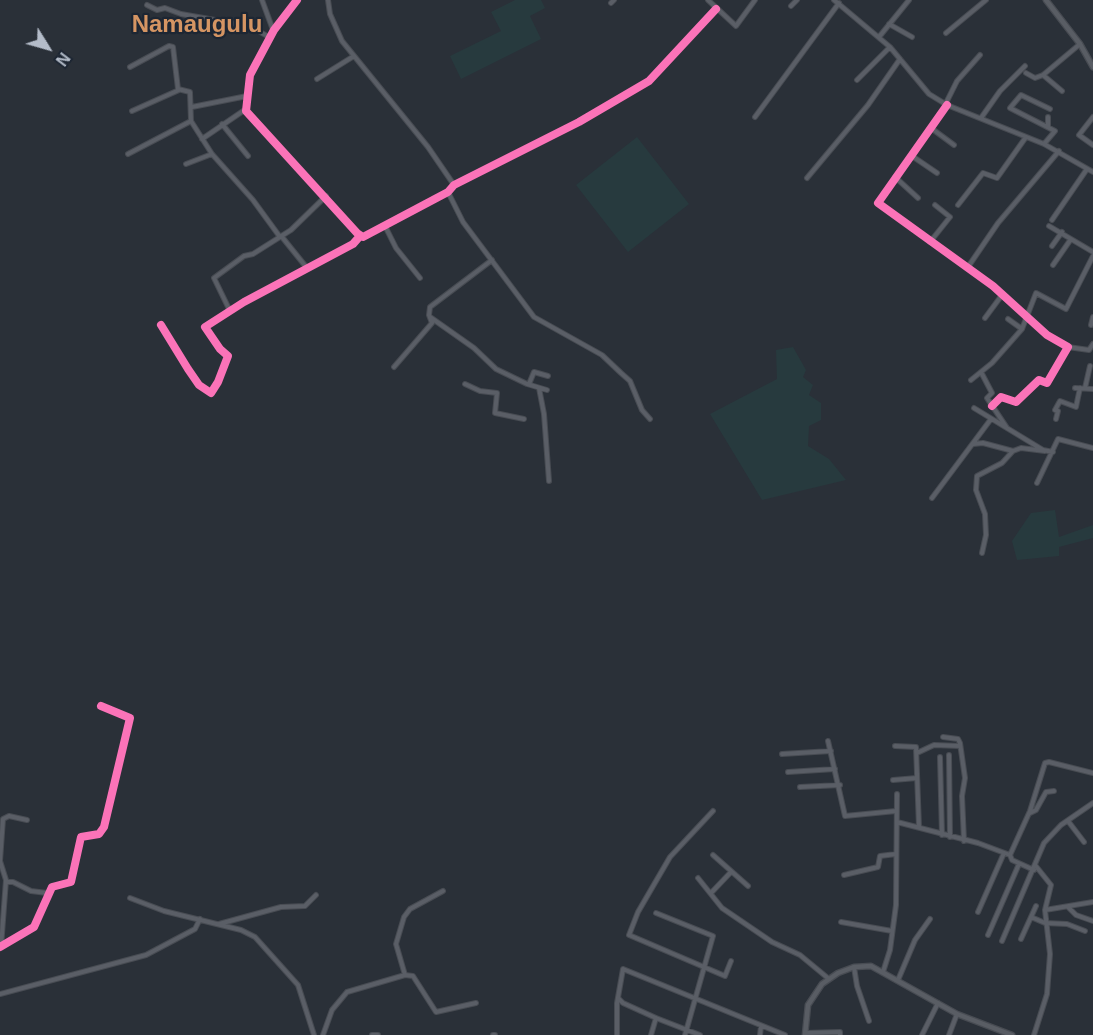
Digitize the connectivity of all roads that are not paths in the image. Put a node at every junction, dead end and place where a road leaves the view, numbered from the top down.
1 (262, 0) edge
2 (297, 0) edge
3 (328, 0) edge
4 (708, 0) edge
5 (754, 0) edge
6 (796, 0) edge
7 (834, 0) edge
8 (909, 0) edge
9 (986, 0) edge
10 (1046, 0) edge
11 (839, 3) junction
12 (147, 5) dead end
13 (791, 6) dead end
14 (716, 9) junction
15 (889, 24) junction
16 (273, 30) junction
17 (946, 33) dead end
18 (269, 37) junction
19 (879, 37) junction
20 (912, 37) dead end
21 (1080, 44) junction
22 (890, 47) junction
23 (980, 55) dead end
24 (354, 56) junction
25 (900, 59) junction
26 (1092, 64) edge
27 (1025, 66) dead end
28 (130, 67) dead end
29 (1026, 73) dead end
30 (1043, 75) junction
31 (316, 79) dead end
32 (857, 80) dead end
33 (180, 90) junction
34 (1062, 91) dead end
35 (246, 96) junction
36 (946, 104) junction
37 (192, 107) junction
38 (246, 109) junction
39 (1050, 109) dead end
40 (132, 111) dead end
41 (755, 117) dead end
42 (1048, 117) dead end
43 (1093, 117) edge
44 (981, 118) junction
45 (191, 122) junction
46 (222, 124) junction
47 (1048, 126) junction
48 (932, 128) junction
49 (1026, 137) junction
50 (202, 139) junction
51 (1044, 144) junction
52 (1093, 145) edge
53 (954, 146) dead end
54 (1059, 151) junction
55 (128, 154) dead end
56 (212, 154) junction
57 (248, 156) dead end
58 (912, 156) junction
59 (186, 164) dead end
60 (1087, 169) junction
61 (1093, 172) edge
62 (937, 173) dead end
63 (895, 177) junction
64 (807, 178) dead end
65 (454, 185) junction
66 (448, 192) junction
67 (326, 196) junction
68 (918, 198) dead end
69 (935, 205) dead end
70 (958, 205) dead end
71 (1052, 220) dead end
72 (385, 225) junction
73 (1049, 226) dead end
74 (1062, 232) junction
75 (360, 236) junction
76 (281, 237) junction
77 (1071, 239) junction
78 (930, 242) junction
79 (1052, 246) dead end
80 (1093, 254) edge
81 (492, 260) junction
82 (1091, 263) edge
83 (1053, 265) dead end
84 (968, 267) junction
85 (308, 268) junction
86 (420, 278) dead end
87 (1002, 296) junction
88 (230, 311) junction
89 (429, 317) junction
90 (1028, 317) junction
91 (1093, 317) edge
92 (985, 318) dead end
93 (1008, 319) dead end
94 (160, 325) dead end
95 (1091, 325) dead end
96 (1022, 329) junction
97 (1093, 344) edge
98 (1068, 347) junction
99 (1090, 366) dead end
100 (394, 367) dead end
101 (981, 372) junction
102 (548, 376) dead end
103 (971, 380) dead end
104 (465, 384) dead end
105 (529, 384) junction
106 (539, 387) junction
107 (1080, 388) junction
108 (1093, 389) edge
109 (547, 390) dead end
110 (992, 406) junction
111 (974, 408) dead end
112 (524, 419) dead end
113 (650, 419) dead end
114 (991, 419) junction
115 (1056, 419) dead end
116 (1007, 429) junction
117 (973, 444) junction
118 (1093, 448) edge
119 (1013, 451) junction
120 (1045, 451) junction
121 (1053, 452) junction
122 (549, 481) dead end
123 (1037, 483) dead end
124 (932, 498) dead end
125 (981, 553) dead end
126 (101, 706) dead end
127 (943, 737) dead end
128 (828, 741) dead end
129 (895, 746) dead end
130 (960, 746) junction
131 (831, 751) junction
132 (782, 754) dead end
133 (916, 754) junction
134 (949, 755) dead end
135 (940, 757) dead end
136 (835, 769) junction
137 (788, 772) dead end
138 (1093, 773) edge
139 (917, 778) junction
140 (893, 780) dead end
141 (840, 785) junction
142 (800, 787) dead end
143 (1054, 791) dead end
144 (897, 794) dead end
145 (1093, 804) edge
146 (713, 811) dead end
147 (896, 811) junction
148 (1029, 813) junction
149 (27, 820) dead end
150 (1068, 821) junction
151 (897, 822) junction
152 (919, 827) junction
153 (942, 835) junction
154 (950, 837) junction
155 (964, 841) junction
156 (1084, 842) dead end
157 (1004, 853) junction
158 (897, 854) junction
159 (712, 855) dead end
160 (1010, 855) junction
161 (1019, 864) junction
162 (1035, 865) junction
163 (1034, 870) junction
164 (731, 872) junction
165 (844, 875) dead end
166 (698, 878) dead end
167 (6, 882) junction
168 (748, 886) dead end
169 (443, 891) dead end
170 (47, 893) junction
171 (711, 893) junction
172 (316, 895) dead end
173 (130, 898) dead end
174 (1093, 902) edge
175 (1036, 906) dead end
176 (1068, 907) junction
177 (1045, 910) junction
178 (978, 912) dead end
179 (656, 913) dead end
180 (1031, 917) junction
181 (200, 919) junction
182 (930, 919) dead end
183 (1093, 921) edge
184 (841, 922) dead end
185 (1047, 923) junction
186 (219, 924) junction
187 (892, 931) junction
188 (1085, 931) dead end
189 (988, 935) dead end
190 (1021, 939) dead end
191 (1002, 941) dead end
192 (0, 947) edge
193 (730, 961) dead end
194 (855, 967) junction
195 (703, 968) junction
196 (883, 972) junction
197 (405, 975) junction
198 (829, 979) junction
199 (898, 980) junction
200 (0, 994) edge
201 (618, 998) junction
202 (694, 998) junction
203 (476, 1003) dead end
204 (938, 1004) junction
205 (957, 1014) junction
206 (656, 1018) junction
207 (868, 1021) dead end
208 (761, 1026) junction
209 (686, 1029) junction
210 (805, 1034) edge
211 (314, 1035) edge
212 (323, 1035) edge
213 (372, 1035) edge
214 (378, 1035) edge
215 (617, 1035) edge
216 (651, 1035) edge
217 (685, 1035) edge
218 (700, 1035) edge
219 (760, 1035) edge
220 (784, 1035) edge
221 (840, 1035) edge
222 (922, 1035) edge
223 (949, 1035) edge
224 (1012, 1035) edge
225 (1034, 1035) edge

1 - 16 street
2 - 16 street
3 - 24 street
4 - 14 street
5 - 14 street
6 - 13 street
7 - 11 street
8 - 15 street
9 - 17 street
10 - 21 street
11 - 19 street
11 - 41 street
12 - 18 street
14 - 65 street
15 - 19 street
15 - 20 street
16 - 18 street
18 - 35 street
19 - 22 street
21 - 26 street
21 - 30 street
22 - 25 street
22 - 32 street
23 - 36 street
24 - 31 street
24 - 65 street
25 - 36 street
25 - 64 street
27 - 44 street
28 - 33 street
29 - 30 street
30 - 34 street
33 - 37 street
33 - 40 street
35 - 37 street
35 - 38 street
36 - 44 street
36 - 48 street
37 - 45 street
38 - 46 street
38 - 67 street
39 - 47 street
42 - 47 street
43 - 52 street
44 - 49 street
45 - 50 street
45 - 55 street
46 - 50 street
46 - 57 street
47 - 51 street
48 - 53 street
48 - 58 street
49 - 51 street
49 - 70 street
50 - 56 street
51 - 54 street
54 - 60 street
54 - 84 street
56 - 59 street
56 - 76 street
58 - 62 street
58 - 63 street
60 - 61 street
60 - 71 street
63 - 68 street
63 - 78 street
65 - 66 street
66 - 72 street
66 - 81 street
67 - 75 street
67 - 76 street
69 - 78 street
72 - 75 street
72 - 86 street
73 - 74 street
74 - 77 street
74 - 79 street
75 - 85 street
76 - 85 street
76 - 88 street
77 - 80 street
77 - 83 street
78 - 84 street
80 - 82 street
81 - 89 street
81 - 113 street
82 - 90 street
84 - 87 street
85 - 88 street
87 - 90 street
87 - 92 street
88 - 94 street
89 - 100 street
89 - 105 street
90 - 96 street
90 - 98 street
91 - 95 street
93 - 96 street
96 - 101 street
97 - 98 street
98 - 110 street
99 - 107 street
101 - 103 street
101 - 110 street
102 - 105 street
104 - 112 street
105 - 106 street
106 - 109 street
106 - 122 street
107 - 108 street
107 - 115 street
110 - 116 street
111 - 114 street
114 - 116 street
114 - 117 street
116 - 120 street
117 - 119 street
117 - 124 street
118 - 121 street
119 - 120 street
119 - 125 street
120 - 121 street
121 - 123 street
126 - 170 street
127 - 130 street
128 - 131 street
129 - 133 street
130 - 133 street
130 - 155 street
131 - 132 street
131 - 136 street
133 - 139 street
134 - 154 street
135 - 153 street
136 - 137 street
136 - 141 street
138 - 148 street
139 - 140 street
139 - 152 street
141 - 142 street
141 - 147 street
143 - 148 street
144 - 147 street
145 - 150 street
146 - 195 street
147 - 151 street
148 - 160 street
149 - 167 street
150 - 156 street
150 - 162 street
151 - 152 street
151 - 158 street
152 - 153 street
153 - 154 street
154 - 155 street
155 - 157 street
157 - 160 street
157 - 178 street
158 - 165 street
158 - 187 street
159 - 164 street
160 - 161 street
161 - 163 street
161 - 189 street
162 - 163 street
162 - 177 street
163 - 191 street
164 - 168 street
164 - 171 street
166 - 171 street
167 - 170 street
167 - 192 street
169 - 197 street
170 - 192 street
171 - 198 street
172 - 186 street
173 - 181 street
174 - 176 street
175 - 180 street
176 - 177 street
176 - 183 street
177 - 185 street
179 - 195 street
180 - 185 street
180 - 190 street
181 - 186 street
181 - 200 street
182 - 199 street
184 - 187 street
185 - 188 street
185 - 225 street
186 - 211 street
187 - 196 street
193 - 195 street
194 - 196 street
194 - 198 street
194 - 207 street
195 - 202 street
196 - 199 street
197 - 203 street
197 - 212 street
198 - 210 street
199 - 204 street
201 - 202 street
201 - 206 street
201 - 215 street
202 - 208 street
202 - 209 street
204 - 205 street
204 - 222 street
205 - 223 street
205 - 224 street
206 - 209 street
206 - 216 street
208 - 219 street
208 - 220 street
209 - 217 street
209 - 218 street
210 - 221 street
213 - 214 street

